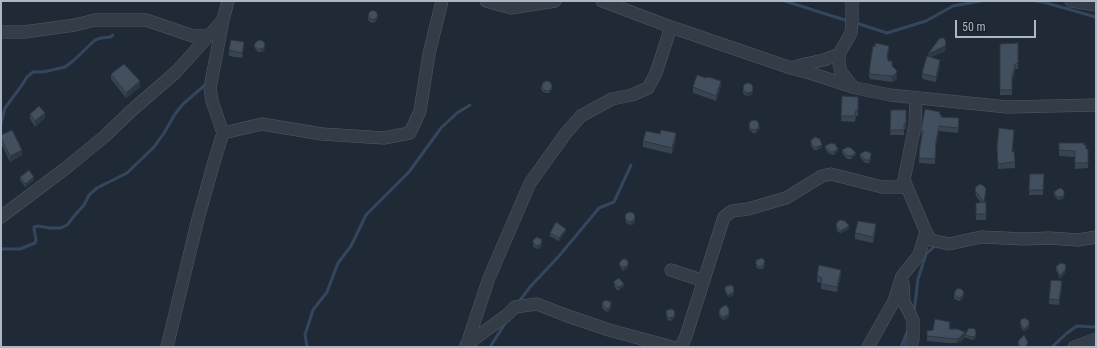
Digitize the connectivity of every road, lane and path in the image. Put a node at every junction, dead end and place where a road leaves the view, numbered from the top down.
1 (228, 1) edge
2 (442, 1) edge
3 (486, 1) edge
4 (556, 1) edge
5 (602, 1) edge
6 (852, 1) edge
7 (1071, 1) edge
8 (619, 4) edge
9 (1096, 5) edge
10 (223, 20) junction
11 (671, 27) junction
12 (1, 32) edge
13 (208, 36) junction
14 (839, 54) junction
15 (791, 68) junction
16 (853, 87) junction
17 (916, 98) junction
18 (1096, 106) edge
19 (223, 133) junction
20 (907, 187) junction
21 (1, 217) edge
22 (926, 232) junction
23 (1096, 237) edge
24 (671, 270) dead end
25 (902, 276) junction
26 (704, 281) junction
27 (1096, 339) edge
28 (466, 346) edge
29 (167, 347) edge
30 (672, 347) edge
31 (681, 347) edge
32 (868, 347) edge
33 (910, 347) edge
34 (1074, 347) edge

1 - 10 street
2 - 19 street
3 - 4 street
5 - 8 street
6 - 14 street
7 - 9 street
8 - 11 street
10 - 13 street
10 - 19 street
11 - 15 street
11 - 28 street
12 - 13 street
13 - 21 street
14 - 15 street
14 - 16 street
15 - 16 street
16 - 17 street
17 - 18 street
17 - 20 street
19 - 29 street
20 - 22 street
20 - 26 street
22 - 23 street
22 - 25 street
24 - 26 street
25 - 32 street
25 - 33 street
26 - 31 street
27 - 34 street
28 - 30 street

